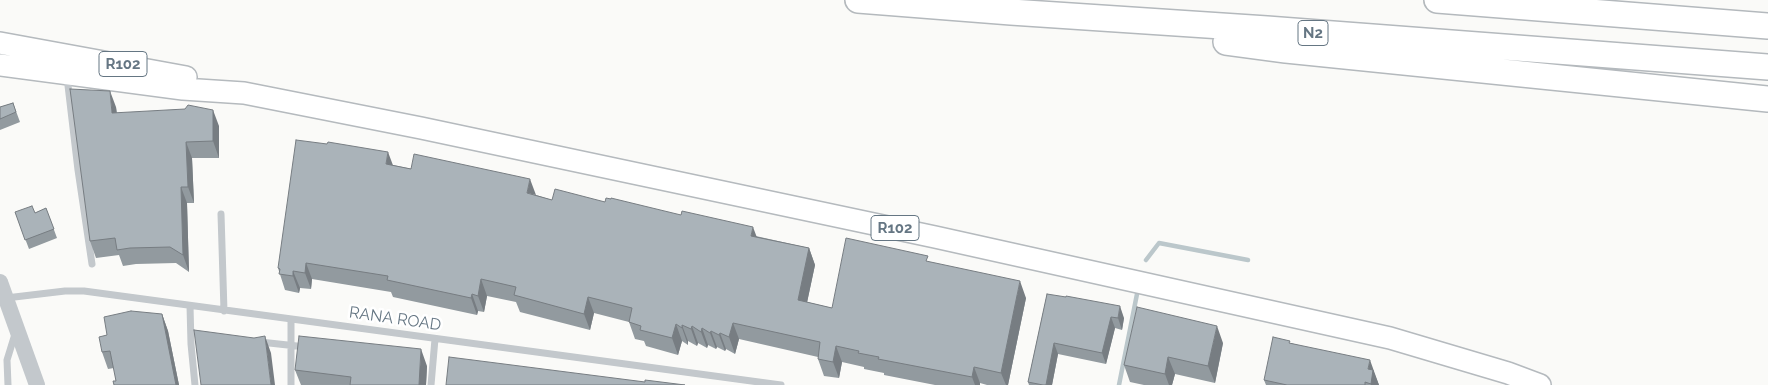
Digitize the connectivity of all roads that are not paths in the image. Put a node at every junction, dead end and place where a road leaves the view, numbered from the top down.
1 (858, 0) edge
2 (1437, 0) edge
3 (1011, 12) junction
4 (1768, 26) edge
5 (0, 43) edge
6 (0, 65) edge
7 (1768, 67) edge
8 (43, 71) junction
9 (67, 74) junction
10 (0, 77) edge
11 (244, 93) junction
12 (1768, 99) edge
13 (222, 214) dead end
14 (92, 264) dead end
15 (2, 293) edge
16 (190, 306) junction
17 (224, 311) junction
18 (291, 319) junction
19 (16, 328) junction
20 (191, 333) junction
21 (199, 334) edge
22 (435, 339) junction
23 (252, 341) edge
24 (291, 346) junction
25 (310, 348) edge
26 (8, 385) edge
27 (37, 385) edge
28 (196, 385) edge
29 (291, 385) edge
30 (431, 385) edge
31 (781, 385) edge
32 (1540, 385) edge

1 - 3 highway, N2
2 - 4 highway
3 - 7 highway, N2
3 - 12 highway
5 - 11 main road, R102
6 - 8 main road, R102
8 - 9 main road, R102
8 - 10 main road
9 - 11 main road, R102
9 - 14 lane
11 - 32 main road, R102
13 - 17 lane
15 - 16 lane, RANA ROAD
15 - 19 street
16 - 17 lane, RANA ROAD
16 - 20 lane
17 - 18 lane, RANA ROAD
18 - 22 lane, RANA ROAD
18 - 24 lane
19 - 26 lane
19 - 27 street
20 - 21 lane
20 - 28 lane
22 - 30 lane
22 - 31 lane, RANA ROAD
23 - 24 lane
24 - 25 lane
24 - 29 lane

